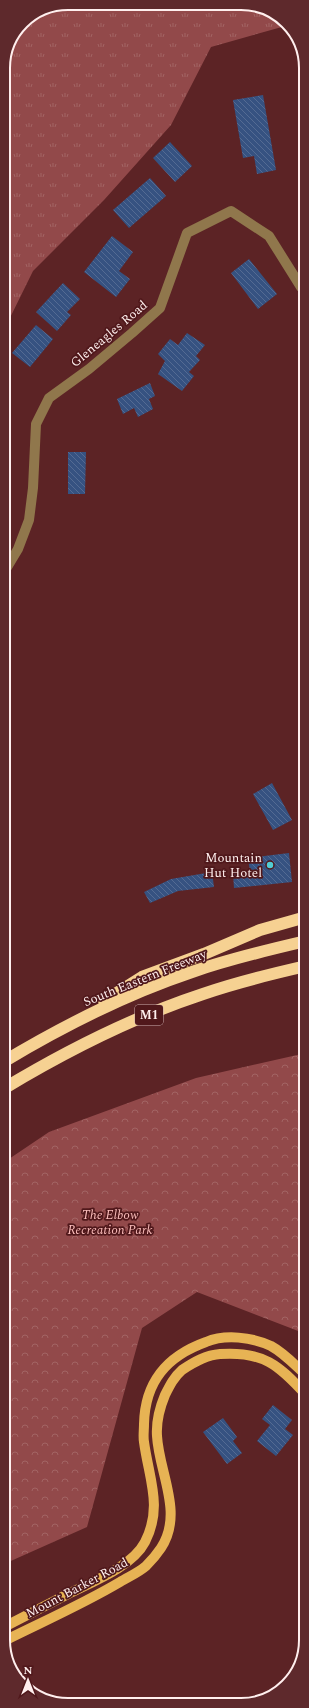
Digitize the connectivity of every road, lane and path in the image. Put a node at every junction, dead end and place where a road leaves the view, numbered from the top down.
1 (299, 284) edge
2 (10, 562) edge
3 (299, 919) edge
4 (299, 943) edge
5 (299, 968) edge
6 (72, 1023) junction
7 (10, 1058) edge
8 (10, 1086) edge
9 (299, 1368) edge
10 (299, 1387) edge
11 (10, 1624) edge
12 (10, 1638) edge

1 - 2 street, Gleneagles Road
3 - 6 highway
4 - 6 highway, South Eastern Freeway / M1
5 - 8 highway, M1
6 - 7 highway, South Eastern Freeway / M1
9 - 11 main road, Mount Barker Road
10 - 12 main road, Mount Barker Road

